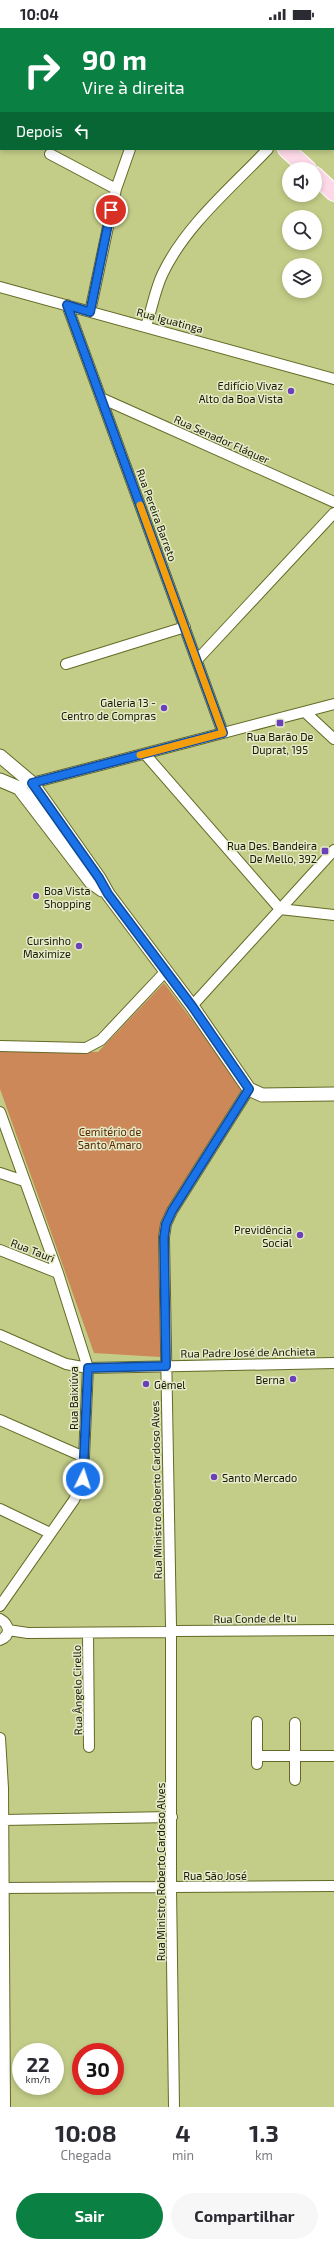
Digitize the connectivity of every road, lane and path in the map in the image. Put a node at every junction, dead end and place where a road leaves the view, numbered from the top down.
1 (130, 150) edge
2 (267, 150) edge
3 (287, 150) edge
4 (50, 154) dead end
5 (300, 162) edge
6 (322, 182) edge
7 (116, 189) junction
8 (334, 193) edge
9 (0, 287) edge
10 (67, 305) junction
11 (90, 312) junction
12 (146, 326) junction
13 (334, 379) edge
14 (101, 398) junction
15 (334, 502) edge
16 (334, 513) edge
17 (185, 627) junction
18 (197, 660) junction
19 (66, 664) dead end
20 (334, 704) edge
21 (305, 712) junction
22 (223, 733) junction
23 (334, 739) edge
24 (144, 754) junction
25 (0, 756) edge
26 (0, 780) edge
27 (32, 783) junction
28 (20, 788) junction
29 (334, 850) edge
30 (108, 894) junction
31 (280, 909) junction
32 (334, 915) edge
33 (165, 972) junction
34 (192, 1006) junction
35 (0, 1046) edge
36 (249, 1089) junction
37 (334, 1094) edge
38 (0, 1112) edge
39 (0, 1173) edge
40 (24, 1181) junction
41 (0, 1250) edge
42 (58, 1273) junction
43 (0, 1336) edge
44 (334, 1363) edge
45 (166, 1366) junction
46 (88, 1368) junction
47 (0, 1420) edge
48 (84, 1457) junction
49 (0, 1509) edge
50 (50, 1533) junction
51 (1, 1604) edge
52 (4, 1623) edge
53 (334, 1630) edge
54 (171, 1631) junction
55 (88, 1632) junction
56 (0, 1640) edge
57 (257, 1722) dead end
58 (295, 1723) dead end
59 (0, 1738) edge
60 (89, 1747) dead end
61 (295, 1756) junction
62 (334, 1756) edge
63 (295, 1780) dead end
64 (2, 1788) edge
65 (172, 1817) junction
66 (3, 1820) junction
67 (334, 1886) edge
68 (171, 1887) junction
69 (2, 1888) edge
70 (6, 2107) edge
71 (174, 2107) edge

1 - 7 street
2 - 12 street
3 - 5 main road
4 - 7 street
6 - 8 main road
7 - 11 street
9 - 10 street, Rua Iguatinga
10 - 11 street, Rua Iguatinga
10 - 14 street, Rua Pereira Barreto
11 - 12 street, Rua Iguatinga
12 - 13 street, Rua Iguatinga
14 - 15 street, Rua Senador Fláquer
14 - 17 street, Rua Pereira Barreto
16 - 18 street
17 - 18 street, Rua Pereira Barreto
17 - 19 street
18 - 22 street, Rua Pereira Barreto
20 - 21 street
21 - 22 street
21 - 23 street
22 - 24 street
24 - 27 street
24 - 31 street
25 - 27 street
26 - 28 street
27 - 28 street
27 - 30 street
28 - 30 street
29 - 31 street
30 - 33 street
31 - 32 street
31 - 34 street
33 - 34 street
33 - 35 street
34 - 36 street
36 - 37 street
36 - 45 street, Rua Ministro Roberto Cardoso Alves
38 - 40 street, Rua Baixiúva
39 - 40 street
40 - 42 street, Rua Baixiúva
41 - 42 street, Rua Tauri
42 - 46 street, Rua Baixiúva
43 - 46 street, Rua Padre José de Anchieta
44 - 45 street, Rua Padre José de Anchieta
45 - 46 street, Rua Padre José de Anchieta
45 - 54 street, Rua Ministro Roberto Cardoso Alves
46 - 48 street, Rua Baixiúva
47 - 48 street
48 - 50 street, Rua Baixiúva
49 - 50 street
50 - 51 street, Rua Baixiúva
51 - 52 street
52 - 55 street, Rua Conde de Itu
52 - 56 street
53 - 54 street, Rua Conde de Itu
54 - 55 street, Rua Conde de Itu
54 - 65 street, Rua Ministro Roberto Cardoso Alves
55 - 60 street, Rua Ângelo Cirello
57 - 61 street
58 - 61 street
59 - 64 street
61 - 62 street
61 - 63 street
64 - 66 street
65 - 66 street
65 - 68 street, Rua Ministro Roberto Cardoso Alves
66 - 69 street
67 - 68 street, Rua São José
68 - 69 street, Rua São José
68 - 71 street, Rua Ministro Roberto Cardoso Alves
69 - 70 street

